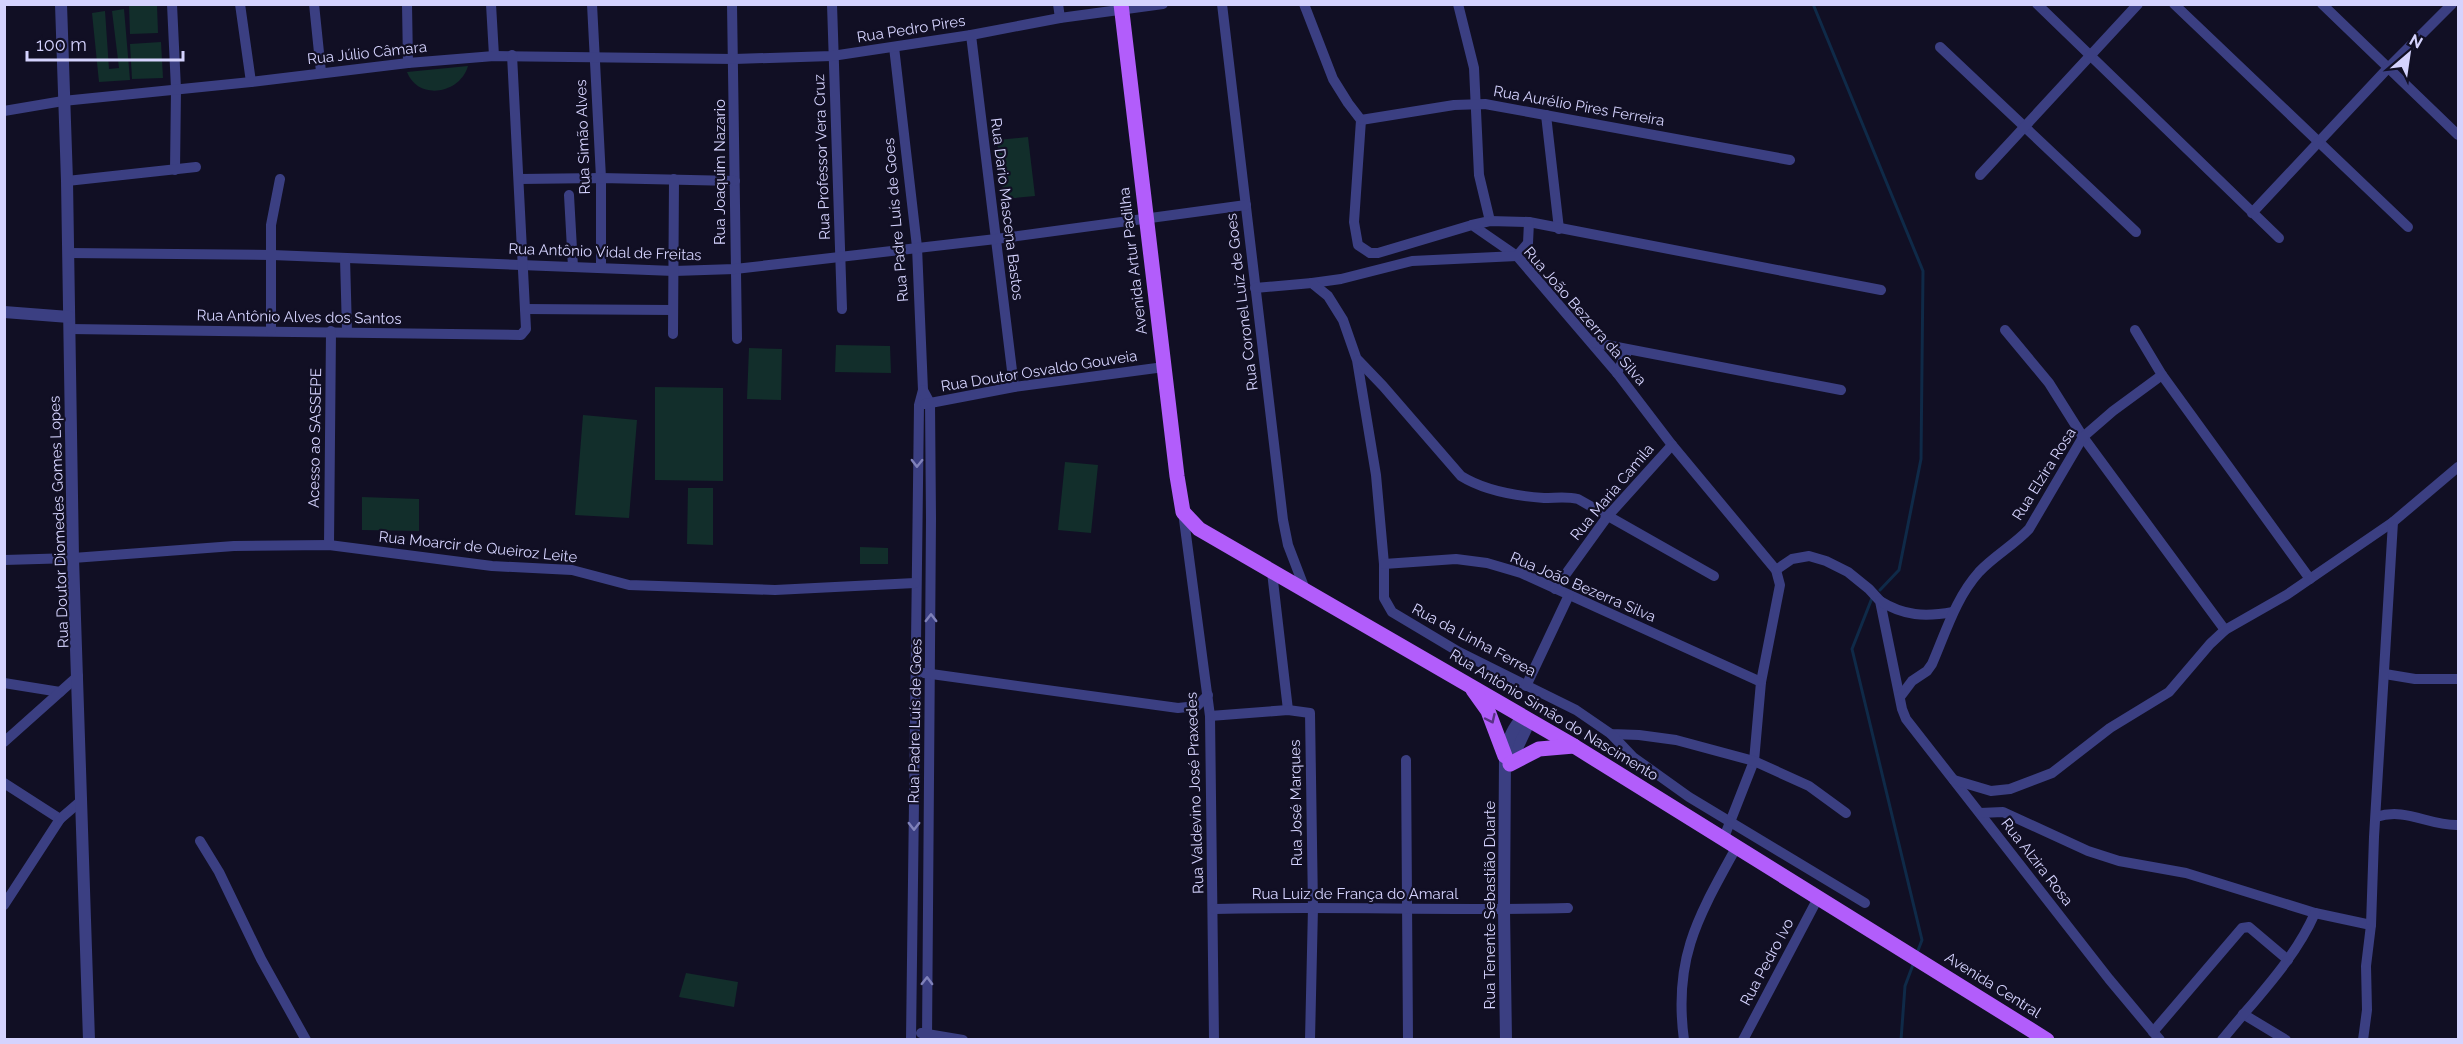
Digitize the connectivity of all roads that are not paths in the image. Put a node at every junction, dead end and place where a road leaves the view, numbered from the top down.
1 (62, 4) edge
2 (172, 4) edge
3 (240, 4) edge
4 (314, 4) edge
5 (407, 4) edge
6 (491, 4) edge
7 (592, 4) edge
8 (732, 4) edge
9 (832, 4) edge
10 (1058, 4) edge
11 (1163, 4) edge
12 (1222, 4) edge
13 (1458, 4) edge
14 (2037, 4) edge
15 (2138, 4) edge
16 (2174, 4) edge
17 (2322, 4) edge
18 (2452, 4) edge
19 (1121, 7) edge
20 (1306, 8) edge
21 (1060, 18) junction
22 (971, 35) junction
23 (894, 47) junction
24 (1940, 47) dead end
25 (494, 56) junction
26 (512, 56) junction
27 (832, 56) junction
28 (2090, 56) junction
29 (594, 58) junction
30 (734, 59) junction
31 (408, 63) junction
32 (2388, 68) junction
33 (321, 72) junction
34 (251, 82) junction
35 (176, 88) junction
36 (63, 101) junction
37 (1475, 104) junction
38 (4, 111) edge
39 (1546, 115) junction
40 (1361, 120) junction
41 (2025, 126) junction
42 (2458, 135) edge
43 (2319, 142) junction
44 (1790, 160) dead end
45 (196, 167) dead end
46 (175, 170) junction
47 (1980, 175) dead end
48 (601, 178) junction
49 (280, 179) dead end
50 (520, 179) junction
51 (674, 179) junction
52 (67, 181) junction
53 (735, 181) junction
54 (569, 195) dead end
55 (1246, 205) junction
56 (2253, 213) junction
57 (1145, 219) junction
58 (1490, 220) junction
59 (1529, 222) junction
60 (1472, 225) junction
61 (2408, 227) dead end
62 (1559, 229) junction
63 (2136, 232) dead end
64 (2279, 238) dead end
65 (996, 239) junction
66 (917, 247) junction
67 (68, 253) junction
68 (272, 255) junction
69 (841, 256) junction
70 (1517, 256) junction
71 (345, 258) junction
72 (523, 264) junction
73 (573, 267) junction
74 (600, 268) junction
75 (735, 268) junction
76 (674, 271) junction
77 (1312, 283) junction
78 (1255, 288) junction
79 (1881, 290) dead end
80 (525, 309) junction
81 (842, 309) dead end
82 (673, 310) junction
83 (4, 312) edge
84 (69, 323) junction
85 (2005, 330) dead end
86 (2135, 330) dead end
87 (271, 331) junction
88 (331, 331) junction
89 (347, 331) junction
90 (673, 334) dead end
91 (737, 339) dead end
92 (1591, 342) junction
93 (1628, 350) junction
94 (1357, 360) junction
95 (1164, 367) junction
96 (1617, 373) junction
97 (2162, 375) junction
98 (1014, 387) junction
99 (1841, 390) dead end
100 (924, 404) junction
101 (2083, 437) junction
102 (1672, 445) junction
103 (2458, 467) edge
104 (1183, 512) junction
105 (1607, 517) junction
106 (2393, 522) junction
107 (328, 545) junction
108 (73, 558) junction
109 (4, 560) edge
110 (1384, 564) junction
111 (1776, 570) junction
112 (1272, 572) junction
113 (1714, 576) dead end
114 (2310, 579) junction
115 (915, 583) junction
116 (1555, 589) junction
117 (1306, 592) junction
118 (1569, 595) junction
119 (1880, 601) junction
120 (1953, 612) junction
121 (2225, 630) junction
122 (915, 673) junction
123 (930, 673) junction
124 (2385, 674) junction
125 (78, 676) junction
126 (2458, 679) edge
127 (1761, 682) junction
128 (4, 683) edge
129 (1469, 685) junction
130 (1526, 686) junction
131 (60, 692) junction
132 (1208, 696) junction
133 (1900, 697) junction
134 (1288, 710) junction
135 (1210, 716) junction
136 (1524, 716) junction
137 (1611, 734) junction
138 (4, 742) edge
139 (1574, 746) junction
140 (1407, 760) dead end
141 (1754, 761) junction
142 (1507, 763) junction
143 (1953, 780) junction
144 (4, 783) edge
145 (82, 800) junction
146 (1846, 813) dead end
147 (1980, 813) junction
148 (2376, 817) junction
149 (60, 819) junction
150 (1731, 823) junction
151 (2458, 825) edge
152 (200, 841) dead end
153 (1729, 844) junction
154 (1818, 898) junction
155 (1865, 903) dead end
156 (4, 905) edge
157 (1313, 906) junction
158 (1568, 908) dead end
159 (1214, 909) junction
160 (1408, 909) junction
161 (1504, 910) junction
162 (2315, 913) junction
163 (2371, 925) junction
164 (1906, 952) joint
165 (2288, 960) junction
166 (2243, 1014) junction
167 (911, 1036) edge
168 (927, 1036) edge
169 (2156, 1036) edge
170 (2041, 1038) edge
171 (88, 1040) edge
172 (306, 1040) edge
173 (963, 1040) edge
174 (1214, 1040) edge
175 (1310, 1040) edge
176 (1408, 1040) edge
177 (1506, 1040) edge
178 (1684, 1040) edge
179 (1743, 1040) edge
180 (2222, 1040) edge
181 (2286, 1040) edge
182 (2363, 1040) edge

1 - 36 street, Rua Doutor Diomedes Gomes Lopes
2 - 35 street
3 - 34 street
4 - 33 street
5 - 31 street
6 - 25 street
7 - 29 street, Rua Simão Alves
8 - 30 street, Rua Joaquim Nazario
9 - 27 street, Rua Professor Vera Cruz
10 - 21 street
11 - 19 street, Rua Pedro Pires
12 - 55 street, Rua Coronel Luiz de Goes
13 - 37 street
14 - 28 street
15 - 28 street
16 - 43 street
17 - 32 street
18 - 32 street
19 - 21 street, Rua Pedro Pires
19 - 57 main road, Avenida Artur Padilha
20 - 40 street
21 - 22 street, Rua Pedro Pires
22 - 23 street, Rua Pedro Pires
22 - 65 street, Rua Dario Mascena Bastos
23 - 27 street, Rua Pedro Pires
23 - 66 street, Rua Padre Luís de Goes
24 - 41 street
25 - 26 street, Rua Júlio Câmara
25 - 31 street, Rua Júlio Câmara
26 - 29 street, Rua Júlio Câmara
26 - 50 street
27 - 30 street, Rua Pedro Pires
27 - 69 street, Rua Professor Vera Cruz
28 - 41 street
28 - 56 street
29 - 30 street, Rua Júlio Câmara
29 - 48 street, Rua Simão Alves
30 - 53 street, Rua Joaquim Nazario
31 - 33 street, Rua Júlio Câmara
32 - 42 street
32 - 43 street
33 - 34 street, Rua Júlio Câmara
34 - 35 street, Rua Júlio Câmara
35 - 36 street, Rua Júlio Câmara
35 - 46 street
36 - 38 street, Rua Júlio Câmara
36 - 52 street, Rua Doutor Diomedes Gomes Lopes
37 - 39 street, Rua Aurélio Pires Ferreira
37 - 40 street, Rua Aurélio Pires Ferreira
37 - 58 street
39 - 44 street, Rua Aurélio Pires Ferreira
39 - 62 street
40 - 60 street
41 - 47 street
41 - 63 street
43 - 56 street
43 - 61 street
45 - 46 street
46 - 52 street
48 - 50 street
48 - 51 street
48 - 74 street, Rua Simão Alves
49 - 68 street
50 - 72 street
51 - 53 street
51 - 76 street
52 - 67 street, Rua Doutor Diomedes Gomes Lopes
53 - 75 street, Rua Joaquim Nazario
54 - 73 street
55 - 57 street, Rua Antônio Vidal de Freitas
55 - 78 street, Rua Coronel Luiz de Goes
56 - 64 street
57 - 65 street, Rua Antônio Vidal de Freitas
57 - 95 main road, Avenida Artur Padilha
58 - 59 street
58 - 60 street
59 - 62 street
59 - 70 street
60 - 70 street, Rua João Bezerra da Silva
62 - 79 street
65 - 66 street, Rua Antônio Vidal de Freitas
65 - 98 street, Rua Dario Mascena Bastos
66 - 69 street, Rua Antônio Vidal de Freitas
66 - 100 street, Rua Padre Luís de Goes
67 - 68 street, Rua Antônio Vidal de Freitas
67 - 84 street, Rua Doutor Diomedes Gomes Lopes
68 - 71 street, Rua Antônio Vidal de Freitas
68 - 87 street
69 - 75 street, Rua Antônio Vidal de Freitas
69 - 81 street, Rua Professor Vera Cruz
70 - 77 street
70 - 92 street, Rua João Bezerra da Silva
71 - 72 street, Rua Antônio Vidal de Freitas
71 - 89 street
72 - 73 street, Rua Antônio Vidal de Freitas
72 - 80 street
73 - 74 street, Rua Antônio Vidal de Freitas
74 - 76 street, Rua Antônio Vidal de Freitas
75 - 76 street, Rua Antônio Vidal de Freitas
75 - 91 street, Rua Joaquim Nazario
76 - 82 street
77 - 78 street
77 - 94 street, Rua da Linha Ferrea
78 - 117 street, Rua Coronel Luiz de Goes
80 - 82 street
80 - 89 street, Rua Antônio Alves dos Santos
82 - 90 street
83 - 84 street
84 - 87 street, Rua Antônio Alves dos Santos
84 - 108 street, Rua Doutor Diomedes Gomes Lopes
85 - 101 street
86 - 97 street
87 - 88 street, Rua Antônio Alves dos Santos
88 - 89 street, Rua Antônio Alves dos Santos
88 - 107 street, Acesso ao SASSEPE
92 - 93 street
92 - 96 street, Rua João Bezerra da Silva
93 - 96 street
93 - 99 street
94 - 105 street
94 - 110 street, Rua da Linha Ferrea
95 - 98 street, Rua Doutor Osvaldo Gouveia
95 - 104 main road, Avenida Artur Padilha
96 - 102 street, Rua João Bezerra da Silva
97 - 101 street, Rua Elzira Rosa
97 - 114 street
98 - 100 street, Rua Doutor Osvaldo Gouveia
100 -> 115 street, Rua Padre Luís de Goes
123 -> 100 street, Rua Padre Luís de Goes
101 - 120 street, Rua Elzira Rosa
101 - 121 street
102 - 105 street, Rua Maria Camila
102 - 111 street, Rua João Bezerra da Silva
103 - 106 street
104 - 112 main road, Rua Antônio Simão do Nascimento
104 - 132 street, Rua Valdevino José Praxedes
105 - 113 street
105 - 116 street, Rua Maria Camila
106 - 114 street
106 - 124 street
107 - 108 street, Rua Moarcir de Queiroz Leite
107 - 115 street, Rua Moarcir de Queiroz Leite
108 - 109 street, Rua Moarcir de Queiroz Leite
108 - 125 street, Rua Doutor Diomedes Gomes Lopes
110 - 116 street, Rua João Bezerra Silva
110 - 130 street, Rua da Linha Ferrea
111 - 119 street
111 - 127 street, Rua João Bezerra da Silva
112 - 117 main road, Rua Antônio Simão do Nascimento
112 - 134 street
114 - 121 street
115 - 122 street, Rua Padre Luís de Goes
116 - 118 street, Rua João Bezerra Silva
117 - 129 main road, Rua Antônio Simão do Nascimento
118 - 127 street, Rua João Bezerra Silva
118 - 130 street
119 - 120 street
119 - 133 street
120 - 133 street, Rua Elzira Rosa
121 - 143 street
122 - 123 street
122 -> 167 street, Rua Padre Luís de Goes
123 - 132 street
168 -> 123 street, Rua Padre Luís de Goes
124 - 126 street
124 - 148 street
125 - 131 street
125 - 145 street, Rua Doutor Diomedes Gomes Lopes
127 - 141 street
128 - 131 street
129 - 136 main road, Rua Antônio Simão do Nascimento
129 -> 142 main road
130 - 137 street, Rua da Linha Ferrea
131 - 138 street
132 - 135 street, Rua Valdevino José Praxedes
133 - 143 street, Rua Alzira Rosa
134 - 135 street
134 - 157 street, Rua José Marques
135 - 159 street, Rua Valdevino José Praxedes
136 - 139 main road, Rua Antônio Simão do Nascimento
136 - 142 street, Rua Tenente Sebastião Duarte
137 - 141 street
137 - 150 street, Rua da Linha Ferrea
139 - 142 main road
139 - 153 main road, Rua Antônio Simão do Nascimento
140 - 160 street
141 - 146 street
141 - 150 street
142 - 161 street, Rua Tenente Sebastião Duarte
143 - 147 street, Rua Alzira Rosa
144 - 149 street
145 - 149 street
145 - 171 street, Rua Doutor Diomedes Gomes Lopes
147 - 162 street
147 - 169 street, Rua Alzira Rosa
148 - 151 street
148 - 163 street
149 - 156 street
150 - 153 street
150 - 155 street, Rua da Linha Ferrea
152 - 172 street
153 - 154 main road, Rua Antônio Simão do Nascimento
153 - 178 street
154 - 164 main road, Rua Antônio Simão do Nascimento
154 - 179 street, Rua Pedro Ivo
157 - 159 street, Rua Luiz de França do Amaral
157 - 160 street, Rua Luiz de França do Amaral
157 - 175 street, Rua José Marques
158 - 161 street, Rua Luiz de França do Amaral
159 - 174 street, Rua Valdevino José Praxedes
160 - 161 street, Rua Luiz de França do Amaral
160 - 176 street
161 - 177 street, Rua Tenente Sebastião Duarte
162 - 163 street
162 - 165 street
163 - 182 street
164 - 170 main road, Avenida Central
165 - 166 street
165 - 169 street
166 - 180 street
166 - 181 street
167 - 168 street
168 - 173 street

